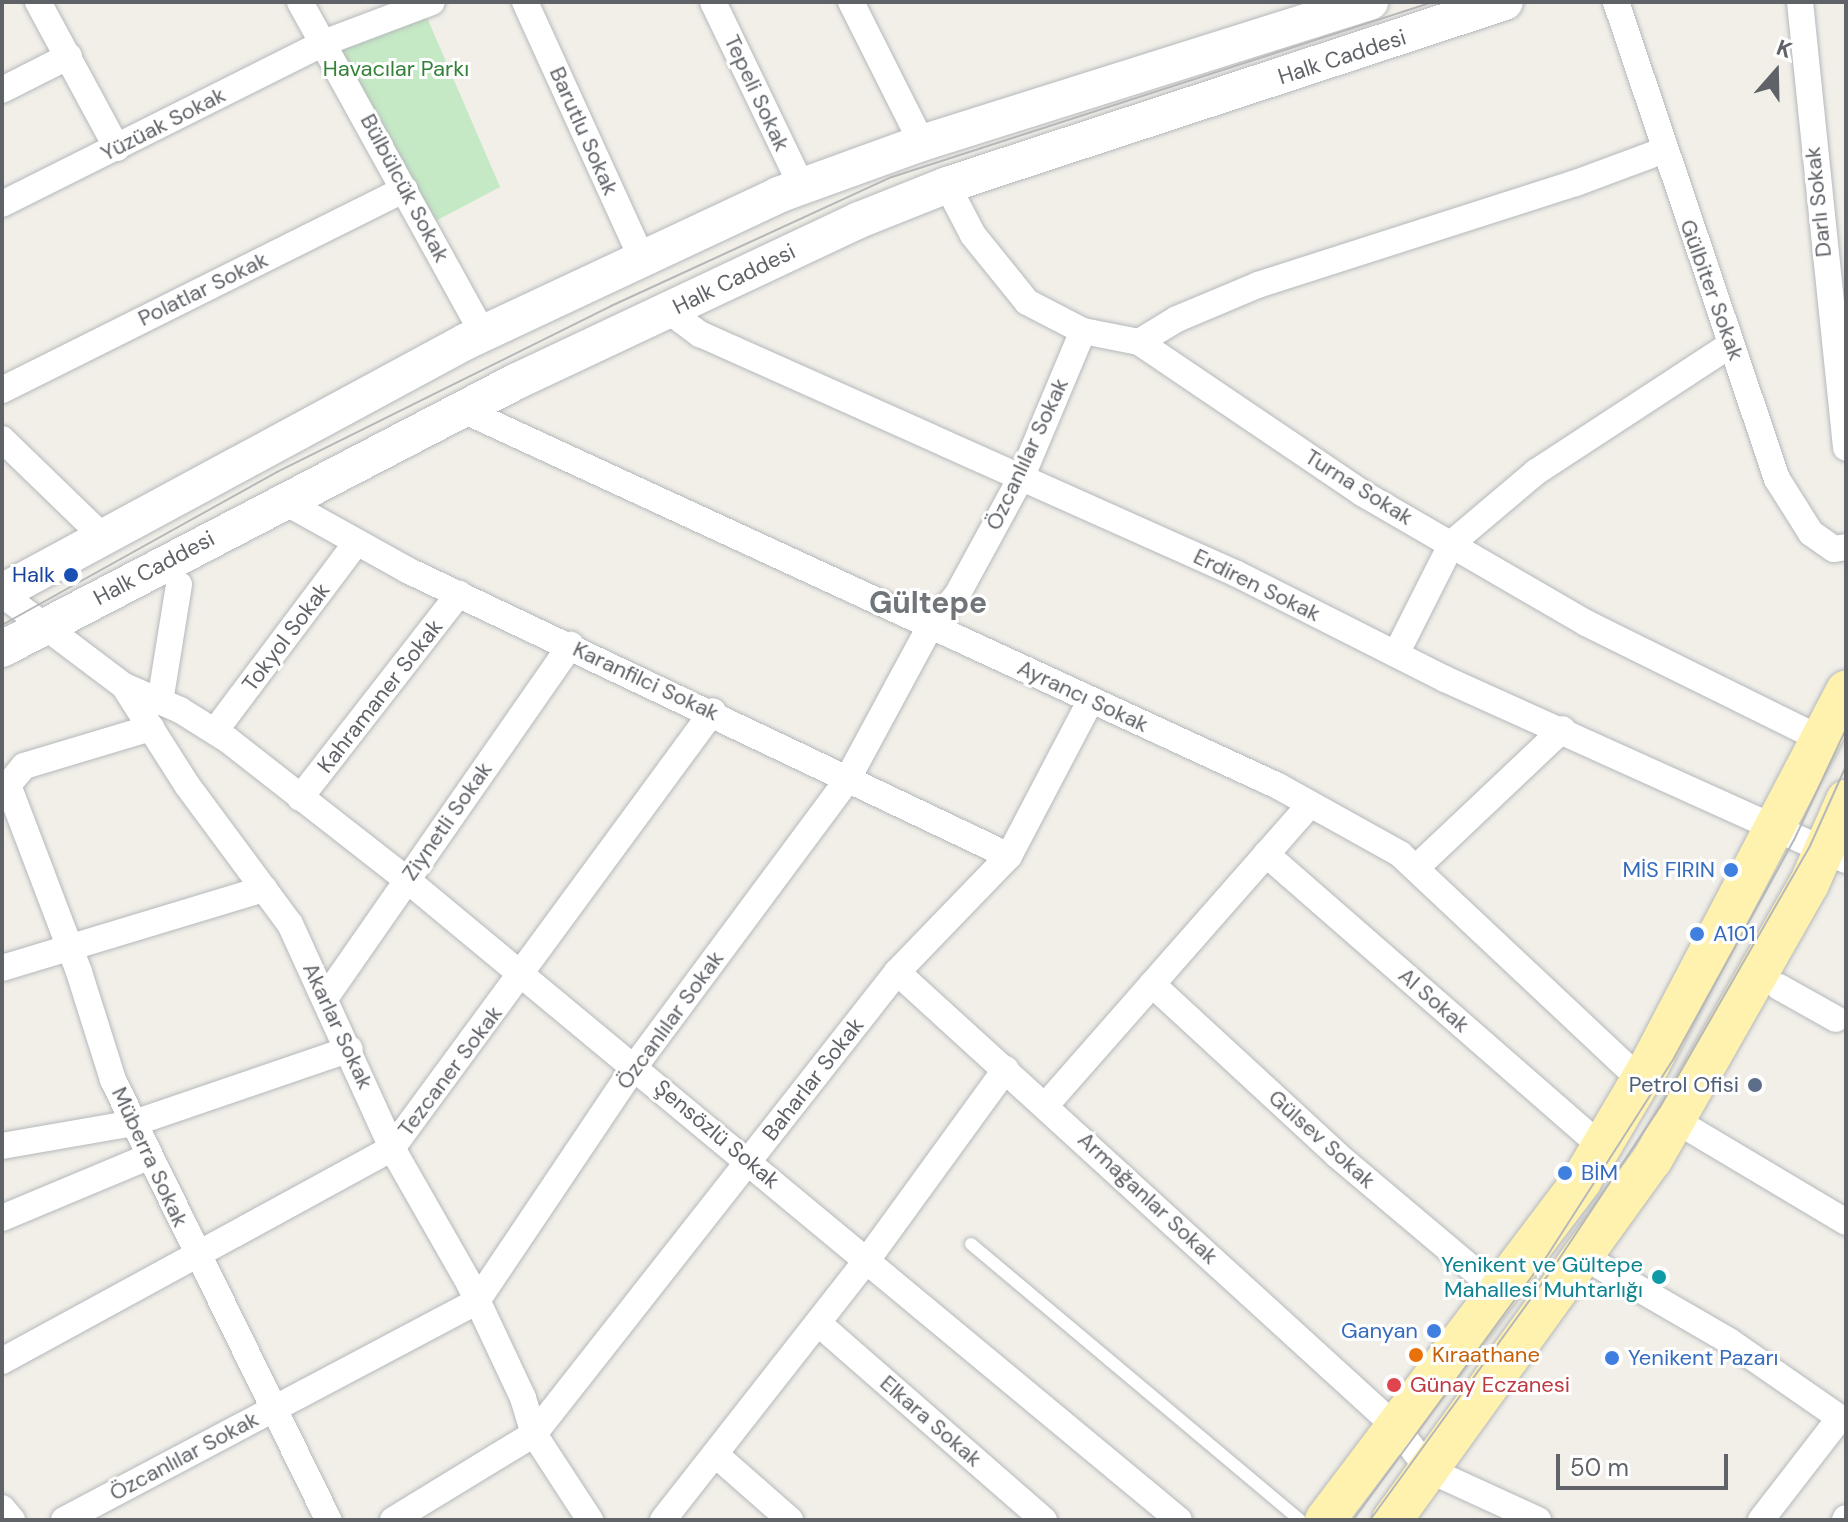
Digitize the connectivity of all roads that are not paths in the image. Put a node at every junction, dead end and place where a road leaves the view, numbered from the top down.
1 (38, 2) edge
2 (300, 2) edge
3 (432, 2) edge
4 (525, 2) edge
5 (713, 2) edge
6 (1370, 2) edge
7 (1505, 2) edge
8 (1616, 2) edge
9 (1800, 2) edge
10 (856, 4) edge
11 (323, 43) junction
12 (69, 56) junction
13 (2, 90) edge
14 (922, 143) junction
15 (117, 148) junction
16 (1662, 151) junction
17 (801, 185) junction
18 (947, 185) junction
19 (405, 189) junction
20 (2, 204) edge
21 (642, 259) junction
22 (669, 311) junction
23 (1083, 331) junction
24 (483, 334) junction
25 (1139, 342) junction
26 (1730, 345) junction
27 (2, 390) edge
28 (461, 409) junction
29 (2, 439) edge
30 (1846, 448) edge
31 (1022, 476) junction
32 (285, 502) junction
33 (102, 536) junction
34 (357, 542) junction
35 (1452, 543) junction
36 (1846, 547) edge
37 (179, 585) dead end
38 (2, 593) edge
39 (459, 594) junction
40 (931, 625) junction
41 (44, 626) junction
42 (571, 645) junction
43 (2, 649) edge
44 (1396, 654) junction
45 (124, 686) junction
46 (1846, 690) edge
47 (1091, 700) junction
48 (160, 702) junction
49 (713, 711) junction
50 (151, 728) junction
51 (1563, 729) junction
52 (215, 731) junction
53 (1821, 739) junction
54 (846, 782) junction
55 (5, 784) edge
56 (300, 798) junction
57 (1846, 800) edge
58 (1310, 804) junction
59 (1773, 831) junction
60 (1266, 854) junction
61 (1009, 856) junction
62 (1835, 856) edge
63 (1418, 866) junction
64 (406, 879) junction
65 (264, 889) junction
66 (71, 951) junction
67 (2, 968) edge
68 (897, 972) junction
69 (522, 975) junction
70 (1152, 984) junction
71 (1779, 987) dead end
72 (326, 997) junction
73 (1836, 1019) dead end
74 (350, 1049) junction
75 (635, 1066) junction
76 (1006, 1069) junction
77 (1641, 1080) junction
78 (1046, 1105) junction
79 (1675, 1120) junction
80 (134, 1123) junction
81 (2, 1146) edge
82 (1602, 1147) junction
83 (392, 1148) junction
84 (150, 1156) junction
85 (749, 1161) junction
86 (2, 1218) edge
87 (1846, 1222) edge
88 (971, 1244) dead end
89 (196, 1252) junction
90 (1586, 1258) junction
91 (867, 1260) junction
92 (1496, 1289) junction
93 (477, 1301) junction
94 (818, 1323) junction
95 (2, 1361) edge
96 (277, 1407) junction
97 (1843, 1421) edge
98 (1396, 1427) junction
99 (534, 1434) junction
100 (715, 1454) junction
101 (1429, 1470) junction
102 (2, 1508) edge
103 (12, 1520) edge
104 (64, 1520) edge
105 (329, 1520) edge
106 (393, 1520) edge
107 (590, 1520) edge
108 (663, 1520) edge
109 (790, 1520) edge
110 (1044, 1520) edge
111 (1179, 1520) edge
112 (1300, 1520) edge
113 (1325, 1520) edge
114 (1392, 1520) edge
115 (1538, 1520) edge
116 (1761, 1520) edge

1 - 12 street
2 - 11 street, Bülbülcük Sokak
3 - 11 street, Yüzüak Sokak
4 - 21 street, Barutlu Sokak
5 - 17 street, Tepeli Sokak
6 - 14 main road, Halk Caddesi
7 - 18 main road, Halk Caddesi
8 - 16 street, Gülbiter Sokak
9 - 30 street, Darlı Sokak
10 - 14 street
11 - 15 street, Yüzüak Sokak
11 - 19 street, Bülbülcük Sokak
12 - 13 street
12 - 15 street
14 - 17 main road, Halk Caddesi
15 - 20 street, Yüzüak Sokak
16 - 25 street
16 - 26 street, Gülbiter Sokak
17 - 21 main road, Halk Caddesi
18 - 22 main road, Halk Caddesi
18 - 23 street, Turna Sokak
19 - 24 street, Bülbülcük Sokak
19 - 27 street, Polatlar Sokak
21 - 24 main road, Halk Caddesi
22 - 28 main road, Halk Caddesi
22 - 31 street, Erdiren Sokak
23 - 25 street, Turna Sokak
23 - 31 street, Özcanlılar Sokak
24 - 33 main road, Halk Caddesi
25 - 35 street, Turna Sokak
26 - 35 street
26 - 36 street, Gülbiter Sokak
28 - 32 main road, Halk Caddesi
28 - 40 street, Ayrancı Sokak
29 - 33 street
31 - 40 street, Özcanlılar Sokak
31 - 44 street, Erdiren Sokak
32 - 34 street, Karanfilci Sokak
32 - 41 main road, Halk Caddesi
33 - 38 main road, Halk Caddesi
34 - 39 street, Karanfilci Sokak
34 - 52 street, Tokyol Sokak
35 - 44 street
35 - 53 street, Turna Sokak
37 - 48 street
38 - 41 street, Akarlar Sokak
39 - 42 street, Karanfilci Sokak
39 - 56 street, Kahramaner Sokak
40 - 47 street, Ayrancı Sokak
40 - 54 street, Özcanlılar Sokak
41 - 43 main road, Halk Caddesi
41 - 45 street, Akarlar Sokak
42 - 49 street, Karanfilci Sokak
42 - 64 street, Ziynetli Sokak
44 - 51 street, Erdiren Sokak
45 - 48 street, Şensözlü Sokak
45 - 50 street, Akarlar Sokak
46 - 53 main road
47 - 58 street, Ayrancı Sokak
47 - 61 street, Baharlar Sokak
48 - 52 street, Şensözlü Sokak
49 - 54 street, Karanfilci Sokak
49 - 69 street, Tezcaner Sokak
50 - 55 street
50 - 65 street, Akarlar Sokak
51 - 59 street, Erdiren Sokak
51 - 63 street
52 - 56 street, Şensözlü Sokak
53 - 59 main road
54 - 61 street, Karanfilci Sokak
54 - 75 street, Özcanlılar Sokak
55 - 66 street, Müberra Sokak
56 - 64 street, Şensözlü Sokak
57 - 62 main road
58 - 60 street
58 - 63 street, Ayrancı Sokak
59 - 62 street, Erdiren Sokak
59 - 77 main road
60 - 70 street
60 - 82 street, Al Sokak
61 - 68 street, Baharlar Sokak
62 - 79 main road
63 - 77 street, Ayrancı Sokak
64 - 69 street, Şensözlü Sokak
64 - 72 street, Ziynetli Sokak
65 - 66 street
65 - 72 street, Akarlar Sokak
66 - 67 street
66 - 80 street, Müberra Sokak
68 - 76 street, Armağanlar Sokak
68 - 85 street, Baharlar Sokak
69 - 75 street, Şensözlü Sokak
69 - 83 street, Tezcaner Sokak
70 - 78 street
70 - 92 street, Gülsev Sokak
71 - 73 street
72 - 74 street, Akarlar Sokak
74 - 80 street
74 - 83 street, Akarlar Sokak
75 - 85 street, Şensözlü Sokak
75 - 93 street, Özcanlılar Sokak
76 - 78 street, Armağanlar Sokak
76 - 91 street
77 - 82 main road
78 - 98 street, Armağanlar Sokak
79 - 87 street
79 - 90 main road
80 - 81 street
80 - 84 street, Müberra Sokak
82 - 92 main road
83 - 89 street, Tezcaner Sokak
83 - 93 street, Akarlar Sokak
84 - 86 street
84 - 89 street, Müberra Sokak
85 - 91 street, Şensözlü Sokak
85 - 99 street, Baharlar Sokak
88 - 112 lane
89 - 95 street, Tezcaner Sokak
89 - 96 street, Müberra Sokak
90 - 97 street
90 - 101 main road
91 - 94 street
91 - 111 street, Şensözlü Sokak
92 - 98 main road
93 - 96 street, Özcanlılar Sokak
93 - 99 street, Akarlar Sokak
94 - 100 street
94 - 110 street, Elkara Sokak
96 - 104 street, Özcanlılar Sokak
96 - 105 street, Müberra Sokak
97 - 116 street
98 - 101 street, Armağanlar Sokak
98 - 113 main road
99 - 106 street, Baharlar Sokak
99 - 107 street, Akarlar Sokak
100 - 108 street
100 - 109 street
101 - 114 main road
101 - 115 street
102 - 103 street

